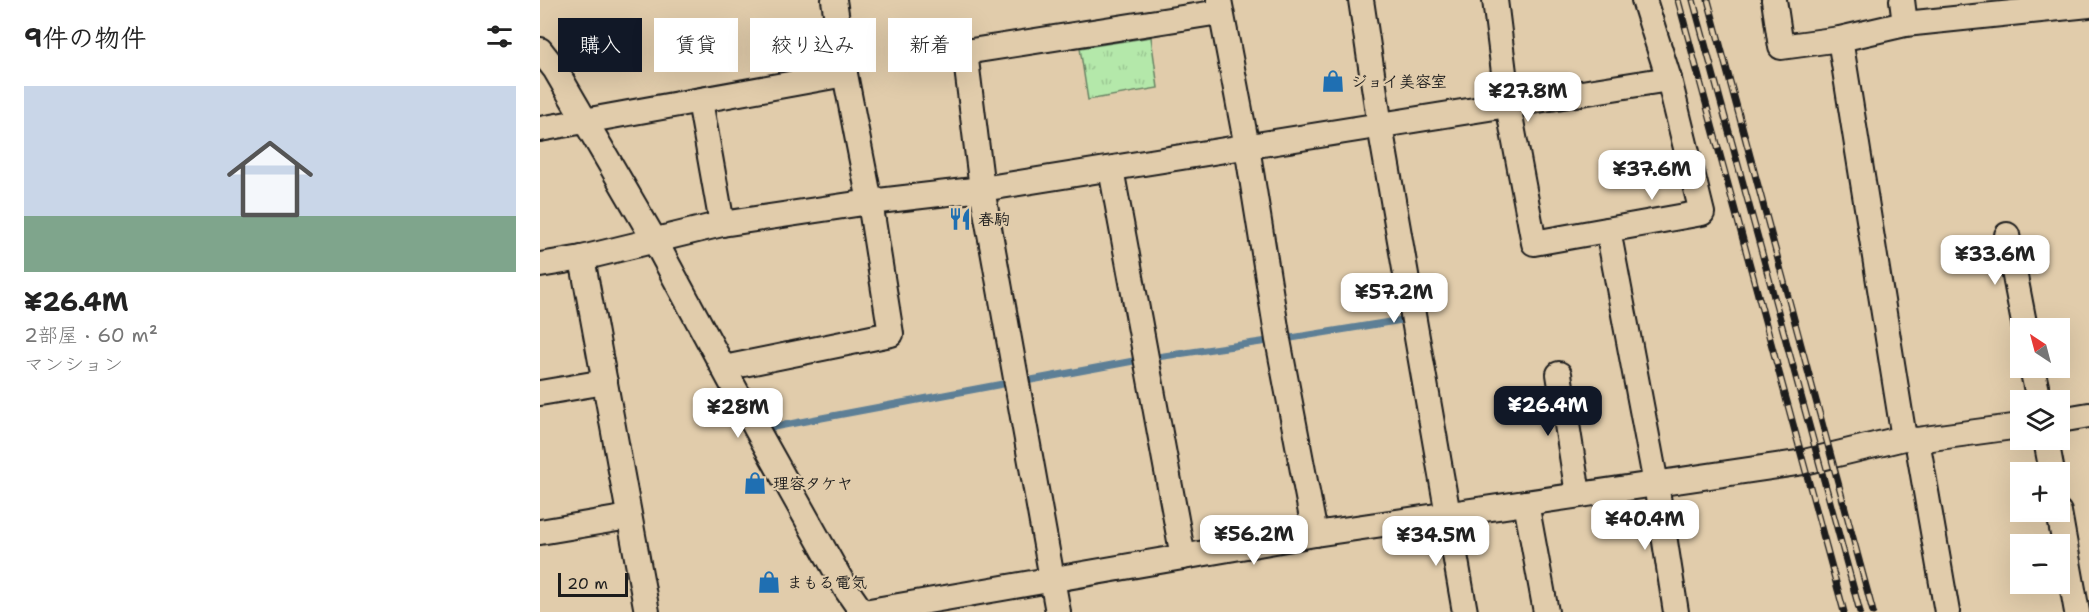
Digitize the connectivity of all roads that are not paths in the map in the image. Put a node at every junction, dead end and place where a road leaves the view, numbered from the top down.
1 (834, 0) edge
2 (1361, 0) edge
3 (1495, 0) edge
4 (1644, 0) edge
5 (1774, 0) edge
6 (1902, 0) edge
7 (2089, 5) edge
8 (1220, 6) edge
9 (1905, 24) junction
10 (1840, 39) junction
11 (540, 50) edge
12 (845, 74) junction
13 (1669, 79) junction
14 (700, 101) junction
15 (1508, 105) junction
16 (586, 122) junction
17 (1380, 126) junction
18 (540, 129) edge
19 (1247, 147) junction
20 (1112, 169) junction
21 (982, 189) junction
22 (870, 202) junction
23 (722, 225) junction
24 (1608, 230) junction
25 (2007, 235) dead end
26 (655, 241) junction
27 (582, 258) junction
28 (540, 265) edge
29 (2023, 318) edge
30 (724, 368) junction
31 (1559, 374) dead end
32 (605, 382) junction
33 (540, 393) edge
34 (2089, 415) edge
35 (2070, 418) edge
36 (2010, 427) edge
37 (1910, 439) junction
38 (1656, 484) junction
39 (1578, 494) junction
40 (1526, 503) junction
41 (1449, 514) junction
42 (629, 517) junction
43 (2061, 522) edge
44 (540, 532) edge
45 (1314, 534) junction
46 (1183, 557) junction
47 (1053, 580) junction
48 (646, 612) edge
49 (863, 612) edge
50 (1058, 612) edge
51 (1465, 612) edge
52 (1546, 612) edge
53 (1676, 612) edge
54 (1947, 612) edge
55 (2077, 612) edge

1 - 12 street
2 - 17 street
3 - 15 street
4 - 13 street
5 - 10 street
6 - 9 street
7 - 9 street
8 - 19 street
8 - 21 street
9 - 10 street
10 - 37 street
11 - 16 street
12 - 14 street
12 - 22 street
13 - 15 street
13 - 24 street
14 - 16 street
14 - 23 street
15 - 17 street
15 - 24 street
16 - 18 street
16 - 26 street
17 - 19 street
17 - 41 street
19 - 20 street
19 - 45 street
20 - 21 street
20 - 46 street
21 - 22 street
21 - 47 street
22 - 23 street
22 - 30 street
23 - 26 street
24 - 38 street
25 - 29 street
26 - 27 street
26 - 30 street
27 - 28 street
27 - 32 street
30 - 49 street
31 - 39 street
32 - 33 street
32 - 42 street
34 - 35 street
36 - 37 street
37 - 38 street
37 - 54 street
38 - 39 street
38 - 53 street
39 - 40 street
40 - 41 street
40 - 52 street
41 - 45 street
41 - 51 street
42 - 44 street
42 - 48 street
43 - 55 street
45 - 46 street
46 - 47 street
47 - 49 street
47 - 50 street

